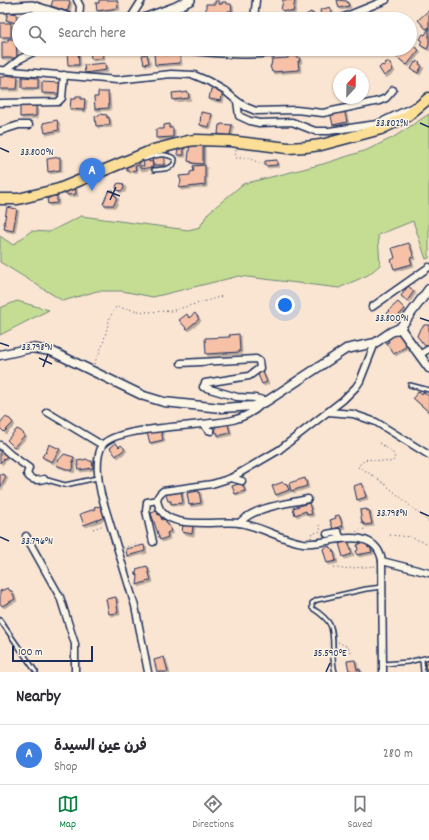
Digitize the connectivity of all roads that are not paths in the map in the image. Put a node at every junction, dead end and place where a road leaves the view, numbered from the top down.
1 (77, 0) edge
2 (142, 0) edge
3 (190, 0) edge
4 (256, 0) edge
5 (386, 0) edge
6 (0, 8) edge
7 (50, 12) edge
8 (80, 12) edge
9 (134, 12) edge
10 (163, 12) edge
11 (255, 12) edge
12 (356, 12) edge
13 (26, 56) edge
14 (3, 70) edge
15 (64, 75) junction
16 (394, 90) dead end
17 (427, 100) edge
18 (237, 101) junction
19 (0, 103) edge
20 (29, 125) dead end
21 (0, 131) edge
22 (138, 156) junction
23 (154, 170) dead end
24 (0, 199) edge
25 (429, 268) edge
26 (429, 289) edge
27 (372, 307) dead end
28 (400, 328) junction
29 (375, 343) junction
30 (429, 349) edge
31 (0, 355) edge
32 (419, 355) junction
33 (182, 363) dead end
34 (429, 368) edge
35 (410, 385) dead end
36 (429, 390) edge
37 (267, 401) junction
38 (47, 412) dead end
39 (328, 412) junction
40 (212, 422) junction
41 (211, 431) dead end
42 (0, 445) edge
43 (102, 445) junction
44 (429, 455) edge
45 (97, 478) junction
46 (231, 478) junction
47 (44, 479) joint
48 (242, 481) dead end
49 (308, 499) dead end
50 (157, 500) junction
51 (239, 523) junction
52 (327, 534) dead end
53 (26, 536) dead end
54 (341, 539) junction
55 (153, 542) dead end
56 (382, 564) junction
57 (429, 573) edge
58 (382, 587) junction
59 (0, 620) edge
60 (429, 657) edge
61 (422, 659) junction
62 (382, 664) junction
63 (36, 672) edge
64 (75, 672) edge
65 (148, 672) edge
66 (335, 672) edge
67 (383, 672) edge
68 (423, 672) edge

1 - 8 street
2 - 9 street
3 - 10 main road
4 - 11 street
5 - 12 street
6 - 7 main road
13 - 14 street
14 - 15 street
15 - 18 street
15 - 19 street
16 - 18 street
17 - 18 street
17 - 22 main road
20 - 21 street
22 - 23 lane
22 - 24 main road
25 - 27 street
26 - 28 street
28 - 29 street
28 - 32 street
29 - 37 street
29 - 39 street
30 - 32 street
31 - 37 street
32 - 34 street
33 - 37 street
35 - 36 lane
37 - 40 street
38 - 43 street
39 - 44 street
39 - 46 street
40 - 41 street
40 - 43 street
42 - 47 street
43 - 45 street
45 - 47 lane
45 - 65 street
46 - 48 street
46 - 50 street
49 - 51 street
50 - 51 street
50 - 55 street
51 - 54 street
52 - 54 street
53 - 64 street
54 - 56 street
56 - 57 street
56 - 58 street
58 - 62 street
58 - 66 lane
59 - 63 lane
60 - 61 lane
61 - 62 lane
61 - 68 lane
62 - 67 street

